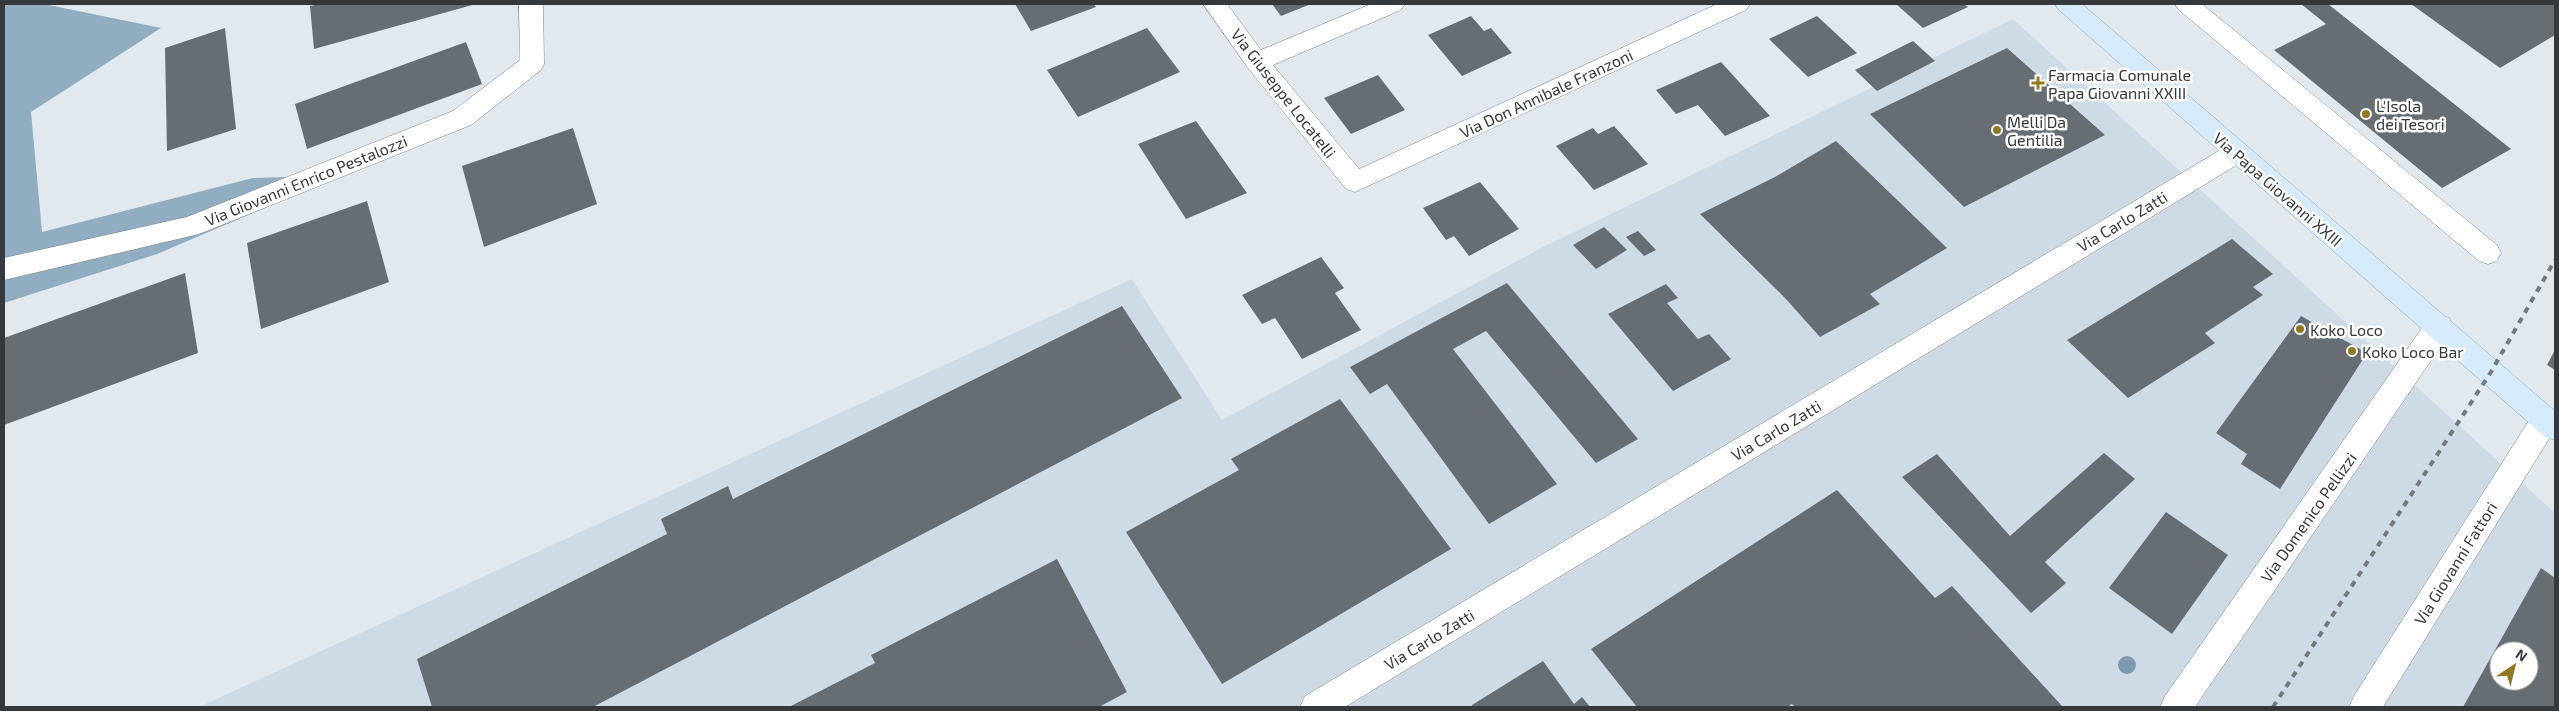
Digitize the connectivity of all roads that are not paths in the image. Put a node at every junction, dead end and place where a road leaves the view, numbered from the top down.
1 (530, 4) edge
2 (1215, 4) edge
3 (1393, 4) edge
4 (1738, 4) edge
5 (2067, 4) edge
6 (2187, 4) edge
7 (1258, 62) junction
8 (2236, 153) junction
9 (1354, 182) joint
10 (2488, 254) dead end
11 (4, 269) edge
12 (2439, 326) junction
13 (2550, 424) edge
14 (1316, 707) edge
15 (2176, 707) edge
16 (2365, 707) edge

1 - 11 street, Via Giovanni Enrico Pestalozzi
2 - 7 street, Via Giuseppe Locatelli
3 - 7 street
4 - 9 street, Via Don Annibale Franzoni
5 - 8 main road, Via Papa Giovanni XXIII
6 - 10 street
7 - 9 street, Via Giuseppe Locatelli
8 - 12 main road, Via Papa Giovanni XXIII
8 - 14 street, Via Carlo Zatti
12 - 13 main road, Via Papa Giovanni XXIII
12 - 15 street, Via Domenico Pellizzi
13 - 16 street, Via Giovanni Fattori

